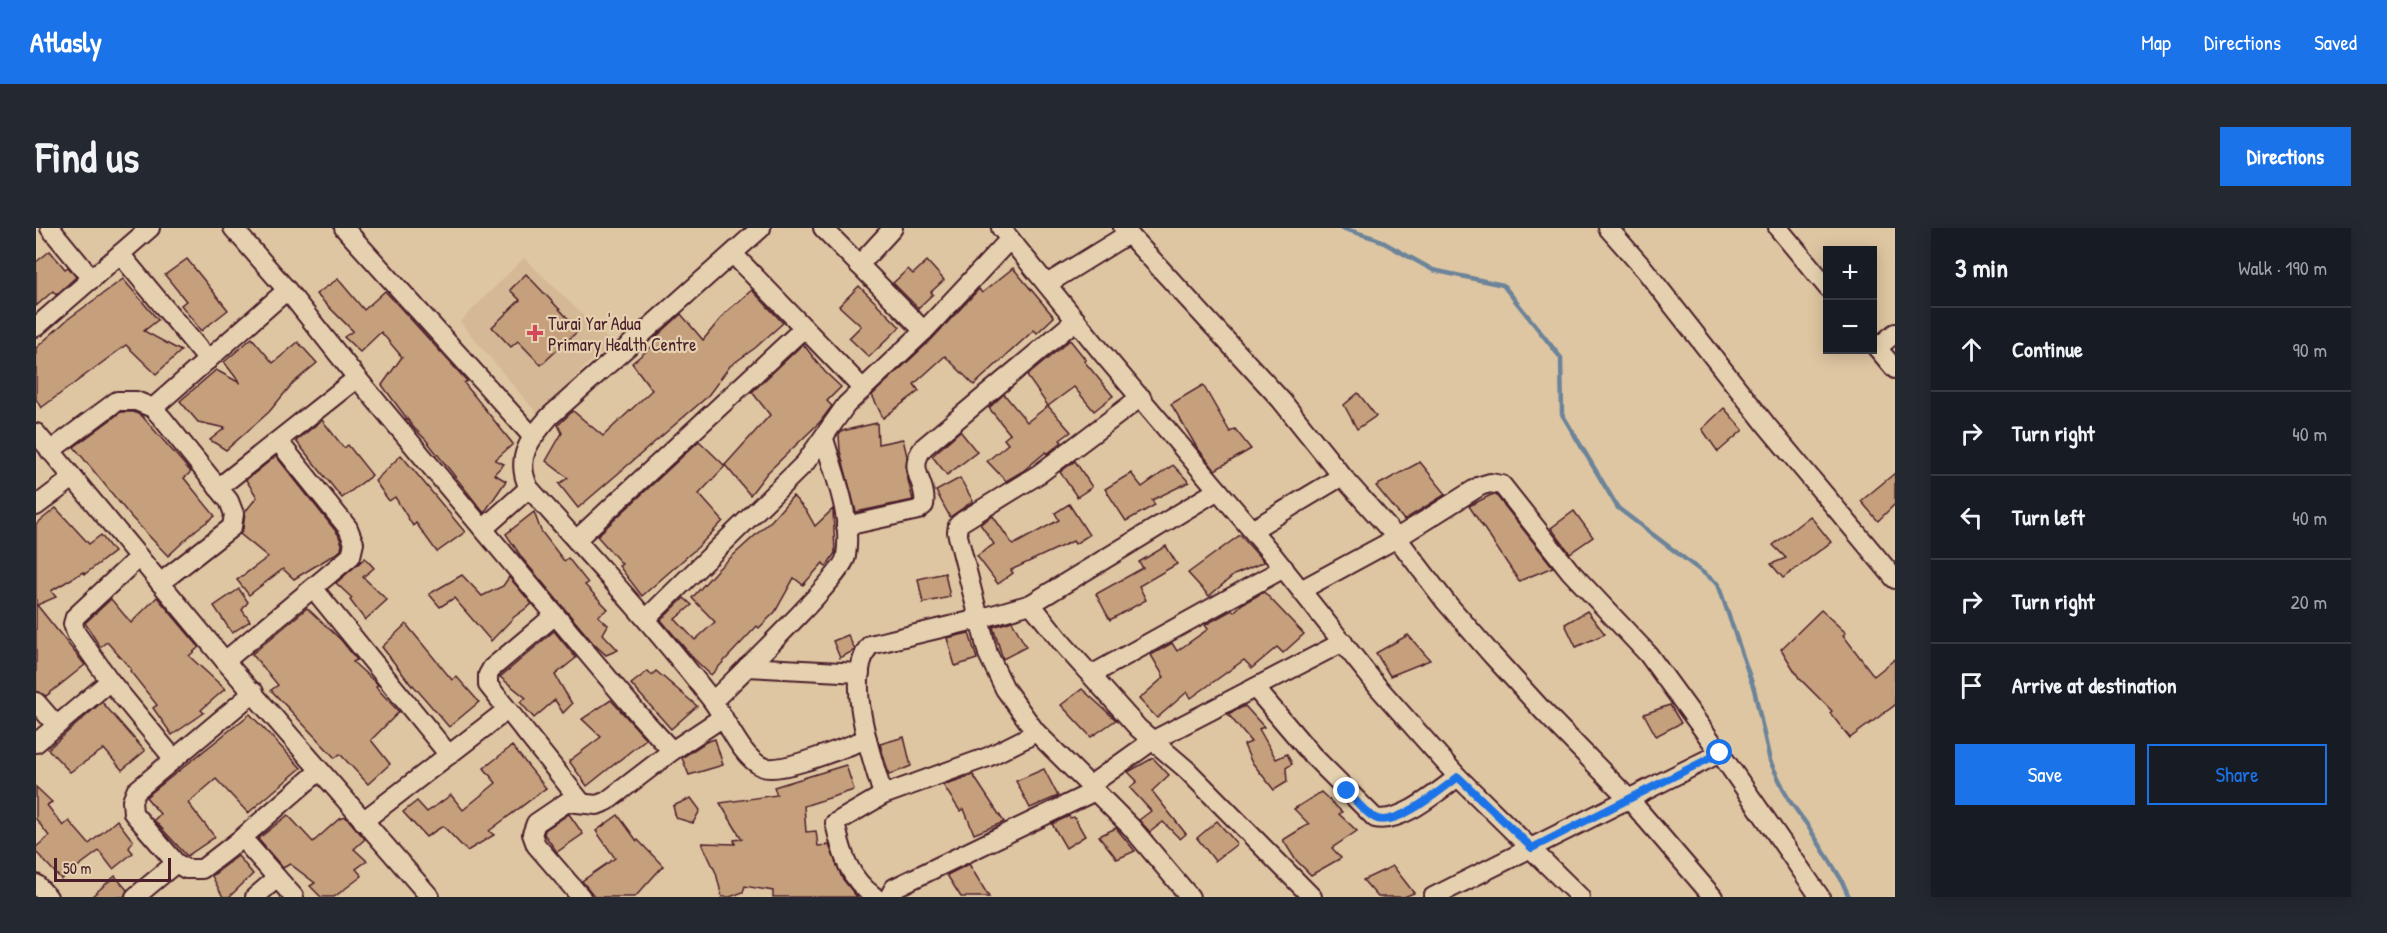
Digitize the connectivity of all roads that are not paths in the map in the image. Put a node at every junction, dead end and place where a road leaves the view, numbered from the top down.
1 (50, 228) edge
2 (150, 228) edge
3 (233, 228) edge
4 (344, 228) edge
5 (761, 228) edge
6 (824, 228) edge
7 (893, 228) edge
8 (1608, 228) edge
9 (1125, 231) edge
10 (1789, 232) edge
11 (1006, 234) edge
12 (120, 254) junction
13 (733, 254) junction
14 (859, 265) junction
15 (92, 279) junction
16 (1823, 282) edge
17 (1047, 284) junction
18 (287, 290) junction
19 (1076, 320) junction
20 (36, 327) edge
21 (804, 328) junction
22 (924, 331) junction
23 (1895, 333) edge
24 (1877, 344) edge
25 (1877, 347) edge
26 (208, 360) junction
27 (1895, 369) edge
28 (357, 378) junction
29 (863, 389) junction
30 (1141, 397) junction
31 (153, 408) junction
32 (36, 433) edge
33 (532, 436) junction
34 (824, 439) junction
35 (278, 441) junction
36 (50, 451) junction
37 (1342, 476) junction
38 (73, 478) junction
39 (218, 488) junction
40 (529, 488) junction
41 (1218, 490) junction
42 (36, 506) edge
43 (846, 526) junction
44 (483, 529) junction
45 (1252, 530) junction
46 (1397, 538) junction
47 (576, 540) junction
48 (139, 557) junction
49 (1284, 568) junction
50 (1895, 579) edge
51 (160, 583) junction
52 (313, 588) junction
53 (1302, 590) junction
54 (1031, 604) junction
55 (555, 615) junction
56 (646, 619) junction
57 (979, 619) junction
58 (1343, 642) junction
59 (225, 662) junction
60 (747, 667) junction
61 (860, 673) junction
62 (1091, 675) junction
63 (110, 681) junction
64 (1254, 688) junction
65 (254, 692) junction
66 (713, 701) junction
67 (36, 702) edge
68 (507, 710) junction
69 (723, 717) junction
70 (56, 725) junction
71 (1035, 731) junction
72 (867, 739) junction
73 (1152, 741) junction
74 (36, 742) edge
75 (672, 751) junction
76 (1720, 753) junction
77 (449, 755) junction
78 (173, 758) junction
79 (320, 771) junction
80 (1458, 777) junction
81 (1092, 789) junction
82 (883, 795) junction
83 (1629, 799) junction
84 (582, 803) junction
85 (363, 821) junction
86 (242, 838) junction
87 (1532, 848) junction
88 (176, 863) junction
89 (277, 878) junction
90 (36, 884) edge
91 (48, 897) edge
92 (135, 897) edge
93 (255, 897) edge
94 (294, 897) edge
95 (430, 897) edge
96 (580, 897) edge
97 (875, 897) edge
98 (889, 897) edge
99 (1190, 897) edge
100 (1312, 897) edge
101 (1433, 897) edge
102 (1580, 897) edge
103 (1713, 897) edge
104 (1820, 897) edge

1 - 15 street
2 - 12 street
3 - 18 street
4 - 33 street
5 - 13 street
6 - 14 street
7 - 14 street
8 - 50 street
9 - 17 street
9 - 37 street
10 - 16 street
11 - 17 street
11 - 22 street
12 - 15 street
12 - 26 street
13 - 21 street
13 - 33 street
14 - 22 street
15 - 20 street
17 - 19 street
18 - 26 street
18 - 28 street
19 - 30 street
19 - 43 street
21 - 29 street
21 - 47 street
22 - 29 street
23 - 24 street
25 - 27 street
26 - 31 street
28 - 35 street
28 - 44 street
29 - 34 street
30 - 41 street
30 - 57 street
31 - 36 street
31 - 39 street
32 - 36 street
33 - 40 street
34 - 43 street
34 - 56 street
35 - 39 street
35 - 52 street
36 - 38 street
37 - 45 street
37 - 46 street
38 - 42 street
38 - 48 street
39 - 51 street
40 - 44 street
40 - 47 street
41 - 45 street
41 - 54 street
43 - 60 street
44 - 55 street
45 - 49 street
46 - 53 street
46 - 76 street
46 - 83 street
47 - 56 street
48 - 51 street
48 - 63 street
49 - 53 street
49 - 62 street
51 - 59 street
52 - 59 street
52 - 77 street
53 - 58 street
54 - 57 street
54 - 62 street
55 - 68 street
55 - 75 street
56 - 66 street
57 - 61 street
57 - 71 street
58 - 64 street
58 - 80 street
59 - 65 street
60 - 61 street
60 - 66 street
61 - 72 street
62 - 73 street
63 - 70 street
63 - 78 street
64 - 73 street
64 - 80 street
65 - 78 street
65 - 79 street
66 - 69 street
67 - 70 street
68 - 77 street
68 - 84 street
69 - 72 street
69 - 75 street
70 - 74 street
71 - 81 street
71 - 82 street
72 - 82 street
73 - 81 street
73 - 100 street
75 - 84 street
76 - 83 street
76 - 104 street
77 - 85 street
78 - 88 street
79 - 85 street
79 - 86 street
80 - 87 street
81 - 98 street
81 - 99 street
82 - 97 street
83 - 87 street
83 - 103 street
84 - 96 street
85 - 95 street
86 - 88 street
86 - 89 street
87 - 101 street
87 - 102 street
88 - 92 street
89 - 93 street
89 - 94 street
90 - 91 street

